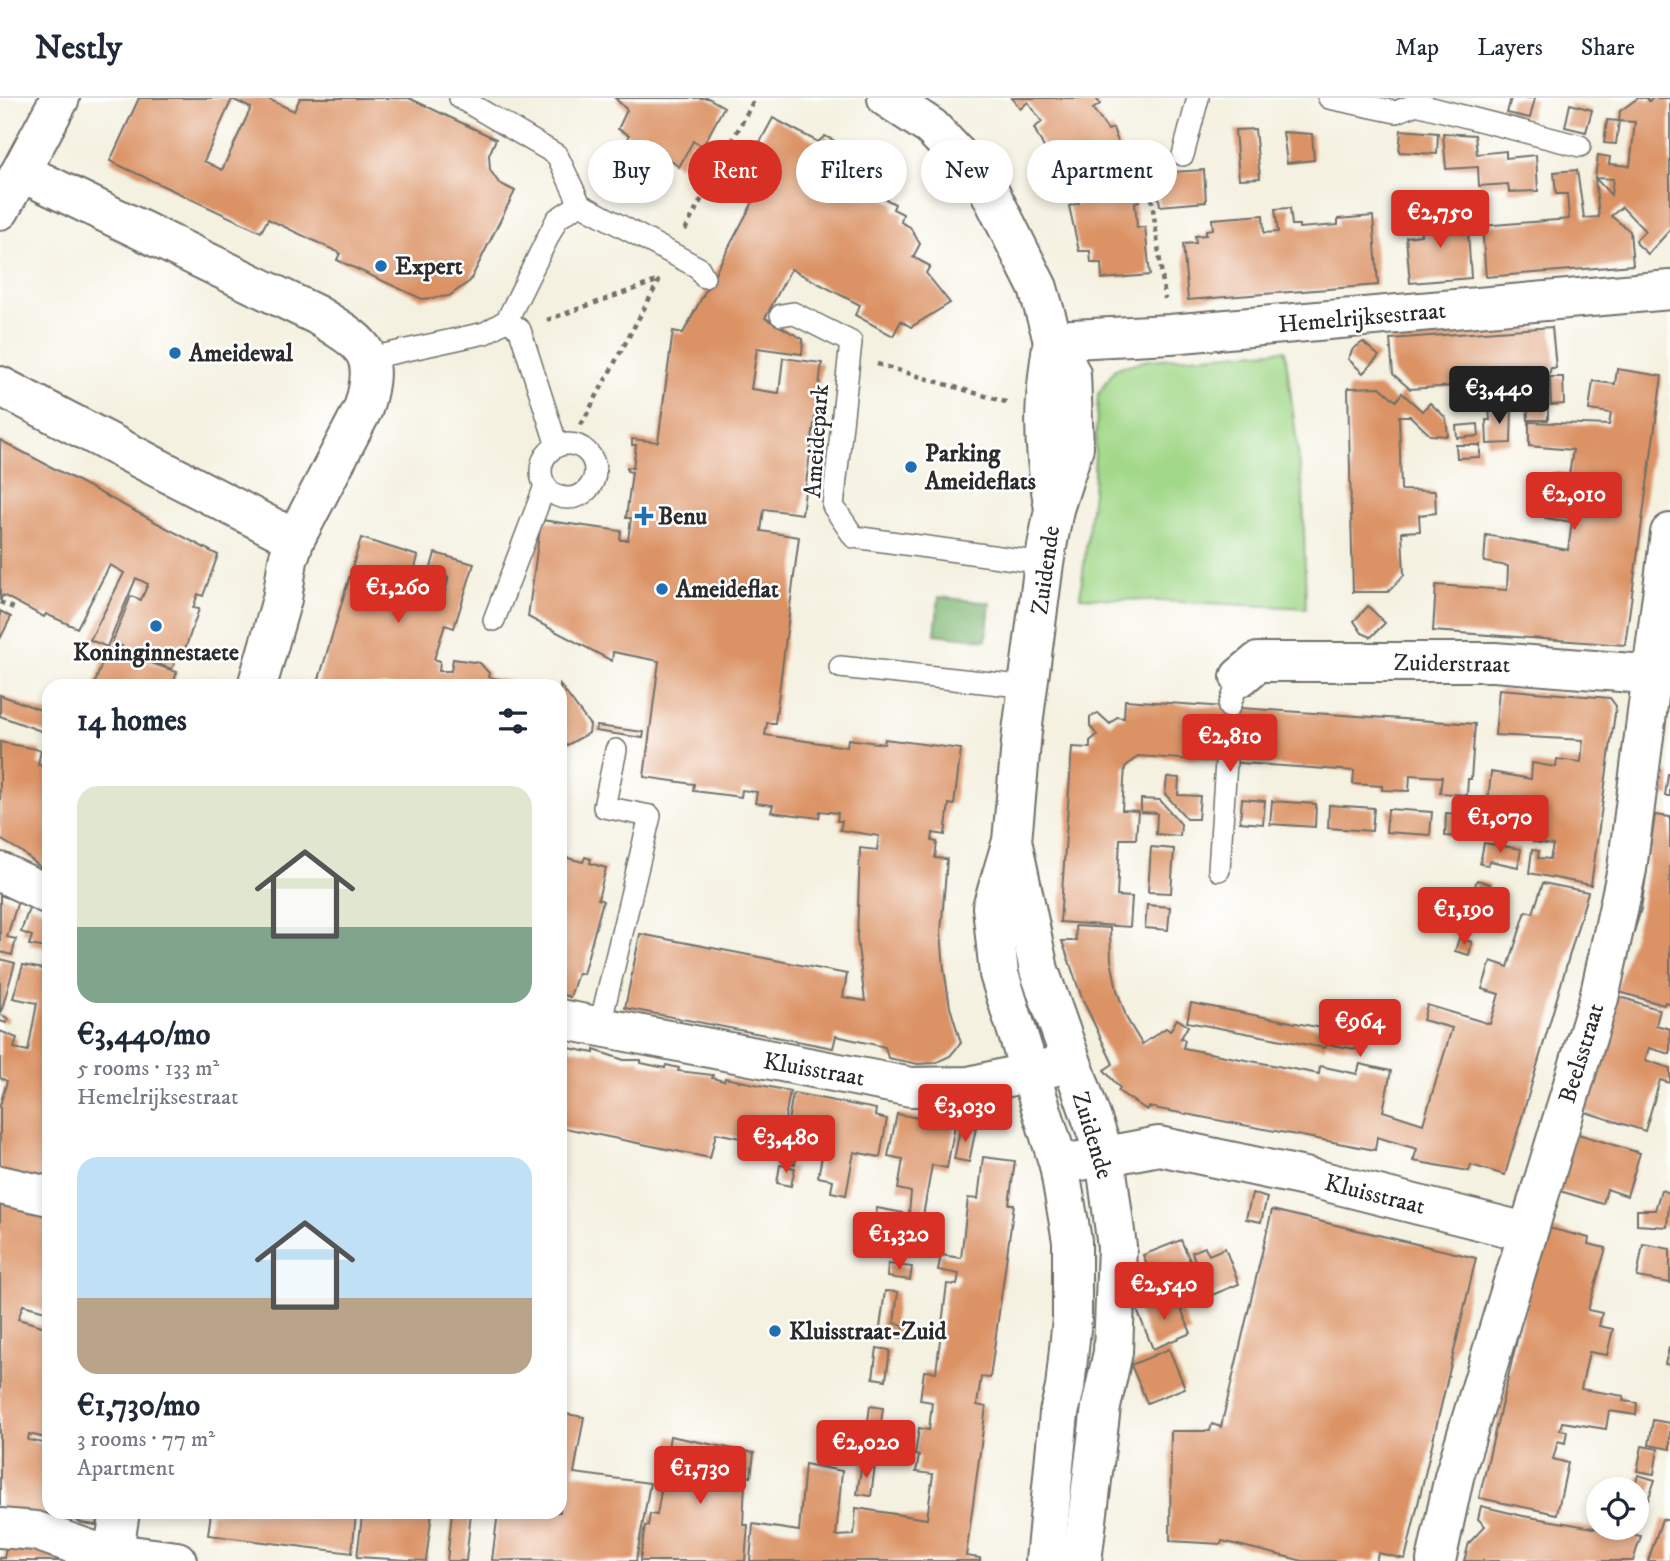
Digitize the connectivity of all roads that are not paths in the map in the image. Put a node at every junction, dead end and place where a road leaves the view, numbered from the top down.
1 (60, 98) edge
2 (460, 98) edge
3 (887, 98) edge
4 (1198, 98) edge
5 (1329, 98) edge
6 (1417, 101) edge
7 (1580, 146) dead end
8 (1183, 155) road end
9 (21, 172) junction
10 (580, 204) junction
11 (0, 210) edge
12 (704, 270) dead end
13 (1670, 290) edge
14 (788, 311) dead end
15 (513, 325) junction
16 (1053, 340) junction
17 (370, 358) junction
18 (0, 386) edge
19 (557, 446) junction
20 (545, 486) junction
21 (1054, 509) junction
22 (1670, 533) edge
23 (295, 539) junction
24 (1044, 564) junction
25 (494, 620) dead end
26 (840, 667) dead end
27 (1661, 675) edge
28 (259, 679) edge
29 (1029, 687) junction
30 (1234, 692) dead end
31 (616, 750) dead end
32 (1226, 762) dead end
33 (1012, 841) junction
34 (1219, 870) dead end
35 (0, 872) edge
36 (42, 892) edge
37 (567, 1021) edge
38 (599, 1029) junction
39 (1070, 1063) junction
40 (1028, 1070) junction
41 (1105, 1156) junction
42 (1059, 1165) junction
43 (0, 1185) edge
44 (42, 1194) edge
45 (1526, 1232) junction
46 (119, 1519) edge
47 (0, 1528) edge
48 (113, 1557) edge
49 (177, 1561) edge
50 (1045, 1561) edge
51 (1082, 1561) edge
52 (1436, 1561) edge

1 - 9 street
2 - 10 lane
3 - 16 street, Zuidende
4 - 8 lane
5 - 6 lane
6 - 7 lane
9 - 11 street
9 - 17 street
10 - 12 lane
10 - 15 lane
13 - 16 street, Hemelrijksestraat
14 - 24 lane, Ameidepark
15 - 17 lane
15 - 19 lane
16 - 21 street, Zuidende
16 - 21 street, Zuidende
17 - 23 street
18 - 23 street
19 - 20 lane
19 - 20 lane
20 - 25 lane
21 - 24 street, Zuidende
22 - 27 street, Beelsstraat
23 - 28 street
24 - 29 street, Zuidende
26 - 29 lane
27 - 30 street, Zuiderstraat
27 - 45 street, Beelsstraat
29 - 33 street, Zuidende
31 - 38 lane
32 - 34 lane
33 - 39 street, Zuidende
33 - 40 street, Zuidende
35 - 36 street
37 - 38 street, Kluisstraat
38 - 40 street, Kluisstraat
39 - 40 street, Kluisstraat
39 - 41 street, Zuidende
40 - 42 street, Zuidende
41 - 42 street, Kluisstraat
41 - 45 street, Kluisstraat
41 - 51 street, Zuidende
42 - 50 street, Zuidende
43 - 44 street
45 - 52 street, Beelsstraat
46 - 48 street
47 - 48 street
48 - 49 street

